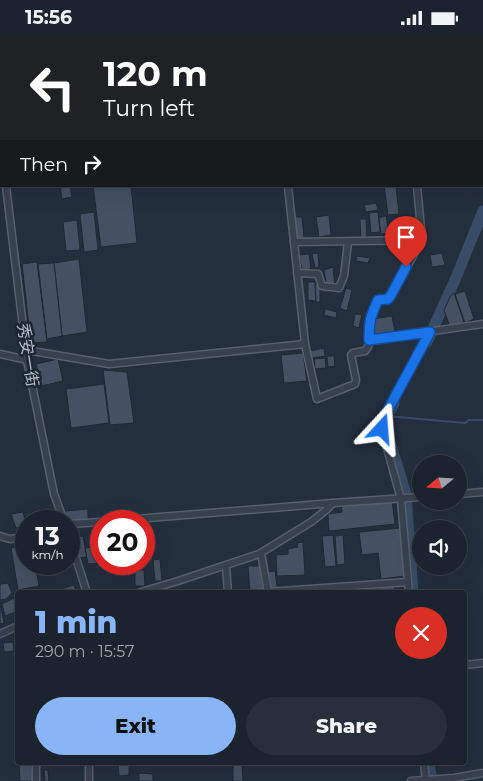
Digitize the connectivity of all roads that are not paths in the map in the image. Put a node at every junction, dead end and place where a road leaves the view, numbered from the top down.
1 (6, 187) edge
2 (288, 187) edge
3 (417, 187) edge
4 (422, 240) junction
5 (294, 242) junction
6 (348, 242) junction
7 (297, 273) junction
8 (483, 324) edge
9 (430, 332) junction
10 (369, 340) junction
11 (305, 344) junction
12 (26, 350) junction
13 (0, 354) edge
14 (27, 360) junction
15 (483, 492) edge
16 (468, 493) edge
17 (412, 498) edge
18 (401, 499) junction
19 (333, 503) junction
20 (60, 510) edge
21 (155, 517) edge
22 (0, 536) edge
23 (15, 538) edge
24 (261, 553) junction
25 (226, 566) junction
26 (80, 571) edge
27 (408, 582) junction
28 (86, 590) edge
29 (148, 590) edge
30 (228, 590) edge
31 (268, 590) edge
32 (296, 590) edge
33 (409, 590) edge
34 (15, 627) edge
35 (0, 634) edge
36 (483, 663) edge
37 (467, 665) edge
38 (36, 765) edge
39 (89, 765) edge
40 (424, 765) edge
41 (483, 773) edge
42 (426, 780) junction
43 (36, 781) edge
44 (89, 781) edge
45 (411, 781) edge

1 - 12 street, 秀安一街
2 - 5 street
3 - 4 street
4 - 6 street
4 - 10 street
5 - 6 street
5 - 7 street
6 - 7 street
7 - 11 street
8 - 9 street
9 - 10 street
9 - 18 street
10 - 11 street
11 - 12 street
12 - 14 street, 秀安一街
13 - 14 street
14 - 20 street, 秀安一街
15 - 16 street
17 - 18 street
18 - 19 street
18 - 27 street
19 - 21 street
19 - 24 street
22 - 23 street
24 - 25 street
24 - 31 street
25 - 29 street
25 - 30 street
26 - 28 street
27 - 32 street
27 - 33 street
34 - 35 street
36 - 37 street
38 - 43 street
39 - 44 street
40 - 42 street
41 - 42 street
42 - 45 street

